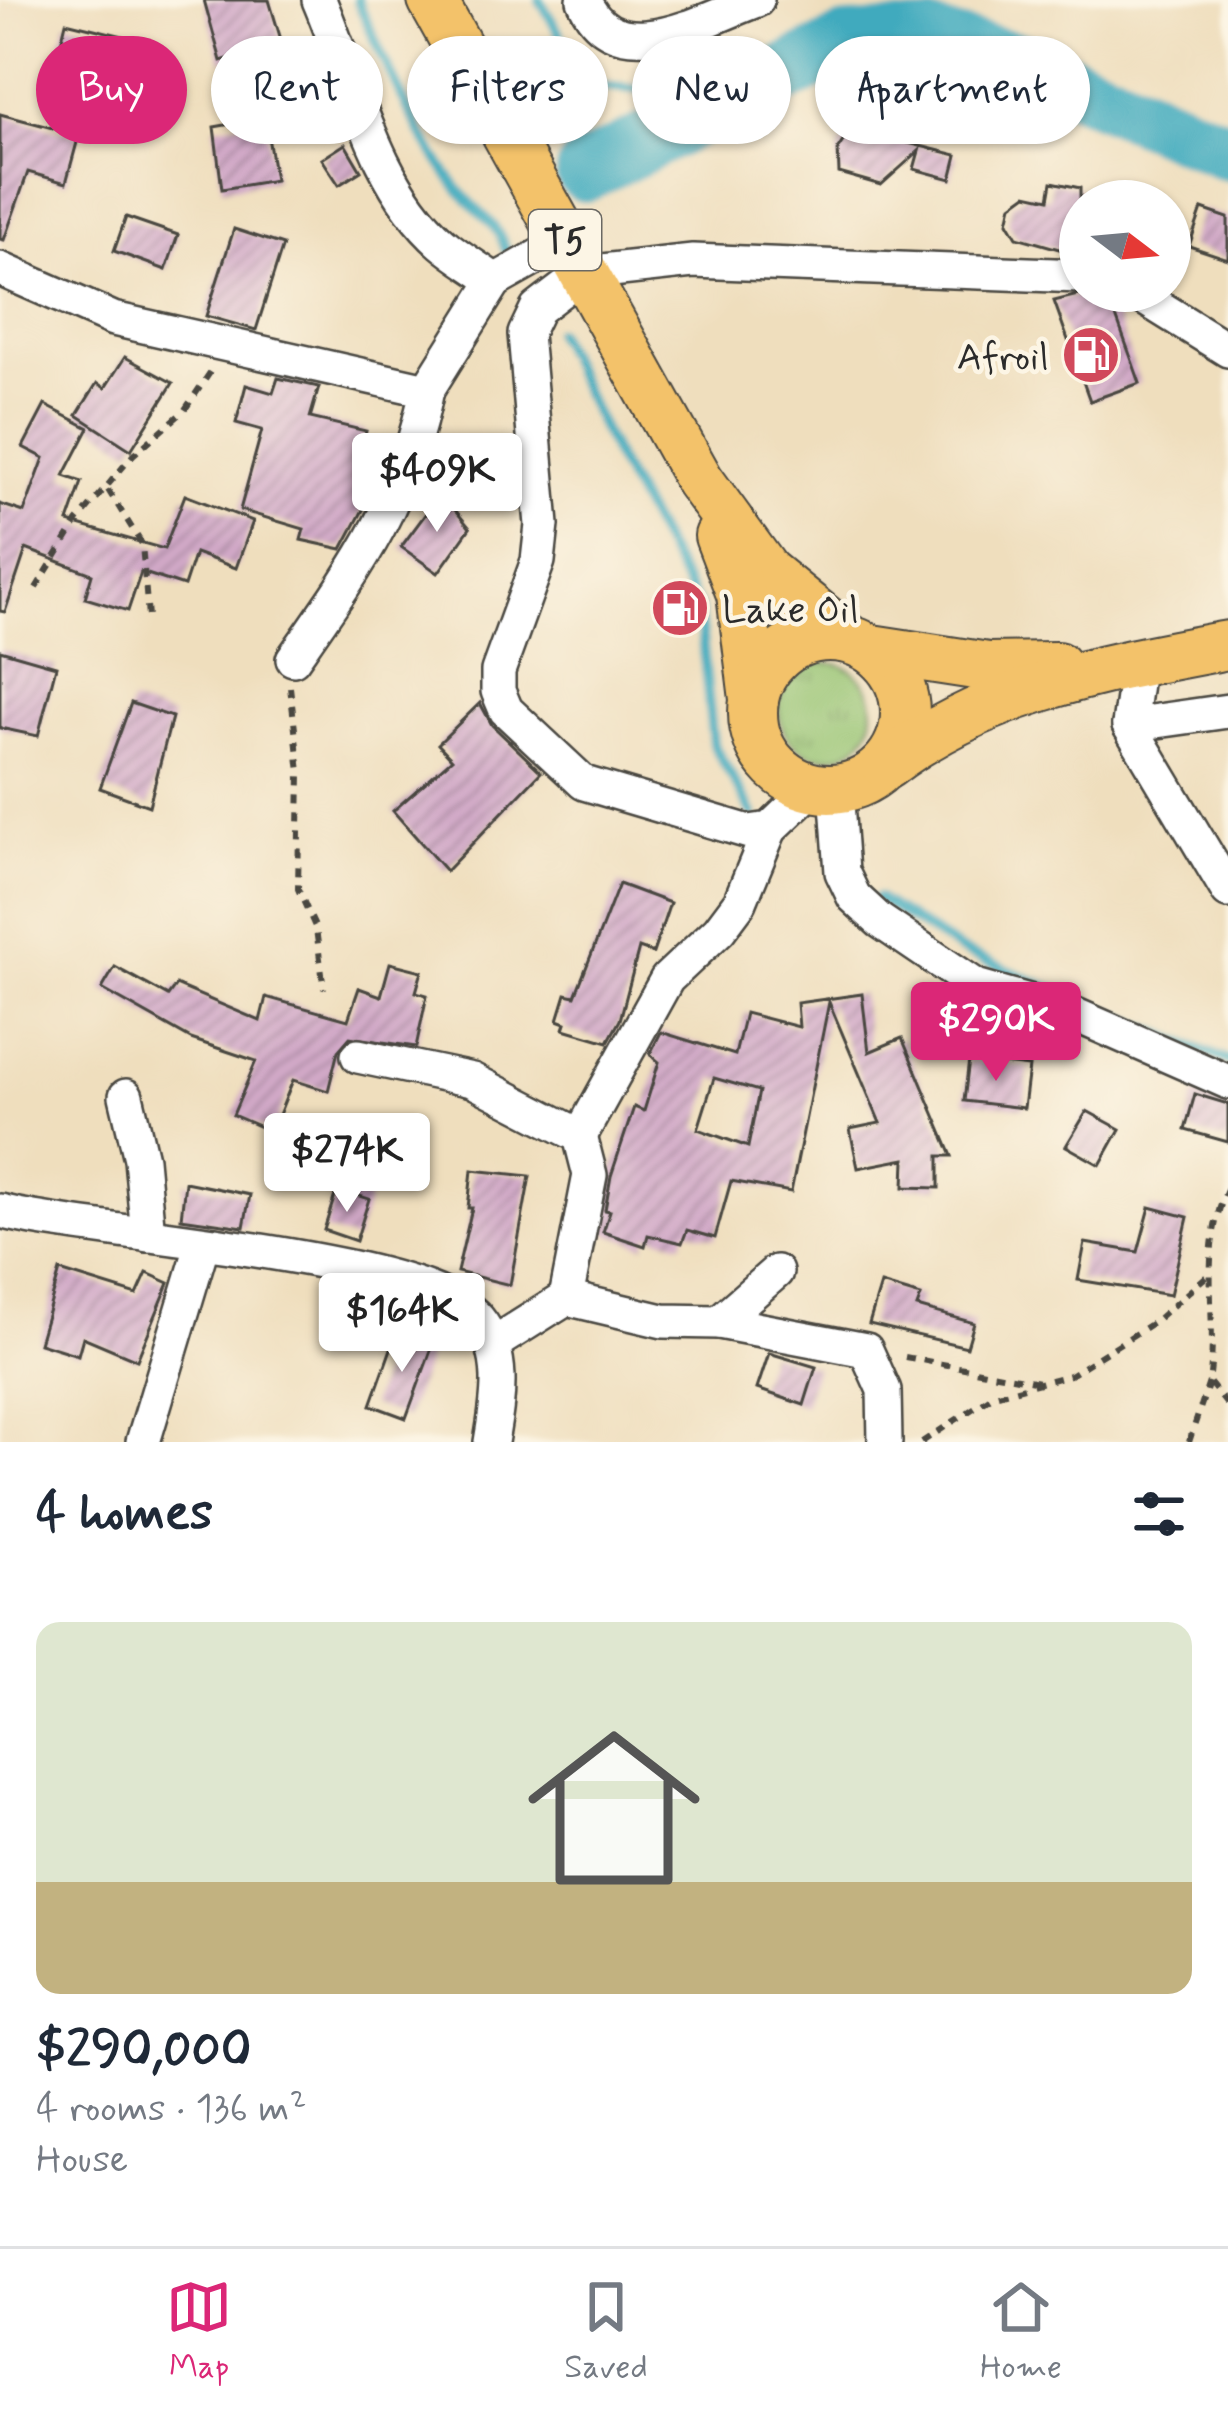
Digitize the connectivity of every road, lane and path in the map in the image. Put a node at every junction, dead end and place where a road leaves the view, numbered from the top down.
1 (319, 0) edge
2 (432, 0) edge
3 (584, 0) edge
4 (757, 0) edge
5 (575, 257) junction
6 (0, 268) edge
7 (1059, 275) edge
8 (495, 281) junction
9 (1166, 312) edge
10 (224, 346) junction
11 (1228, 350) edge
12 (427, 390) junction
13 (699, 481) junction
14 (108, 490) junction
15 (36, 588) dead end
16 (148, 616) dead end
17 (859, 643) junction
18 (1228, 645) edge
19 (292, 659) joint
20 (1127, 664) junction
21 (754, 699) junction
22 (1228, 711) edge
23 (1129, 725) junction
24 (842, 783) junction
25 (770, 829) junction
26 (1228, 891) edge
27 (324, 989) dead end
28 (358, 1056) dead end
29 (1228, 1082) edge
30 (126, 1096) dead end
31 (580, 1136) junction
32 (1228, 1188) edge
33 (0, 1211) edge
34 (148, 1235) junction
35 (202, 1246) junction
36 (776, 1272) dead end
37 (1208, 1275) junction
38 (566, 1298) junction
39 (719, 1322) junction
40 (493, 1345) junction
41 (866, 1350) junction
42 (1209, 1382) junction
43 (1049, 1383) junction
44 (1228, 1406) edge
45 (143, 1442) edge
46 (490, 1442) edge
47 (885, 1442) edge
48 (922, 1442) edge
49 (1189, 1442) edge

1 - 8 street
2 - 5 highway, T5
3 - 4 street
5 - 7 street
5 - 8 street
5 - 13 highway, T5
5 - 25 street
6 - 10 street
8 - 12 street
9 - 11 street
10 - 12 street
10 - 14 path
12 - 19 street
13 - 17 highway, T5
13 - 21 highway, T5
14 - 15 path
14 - 16 path
17 - 20 highway
17 - 21 highway
17 - 24 highway, T5
18 - 20 highway
19 - 27 path
20 - 23 street
20 - 24 highway
21 - 24 highway, T5
22 - 23 street
23 - 26 street
24 - 25 street
24 - 29 street
25 - 31 street
28 - 31 street
30 - 34 street
31 - 38 street
32 - 37 path
33 - 34 street
34 - 35 street
35 - 40 street
35 - 45 street
36 - 39 street
37 - 42 path
37 - 43 path
38 - 39 street
38 - 40 street
39 - 41 street
40 - 46 street
41 - 43 path
41 - 47 street
42 - 44 path
42 - 49 path
43 - 48 path

